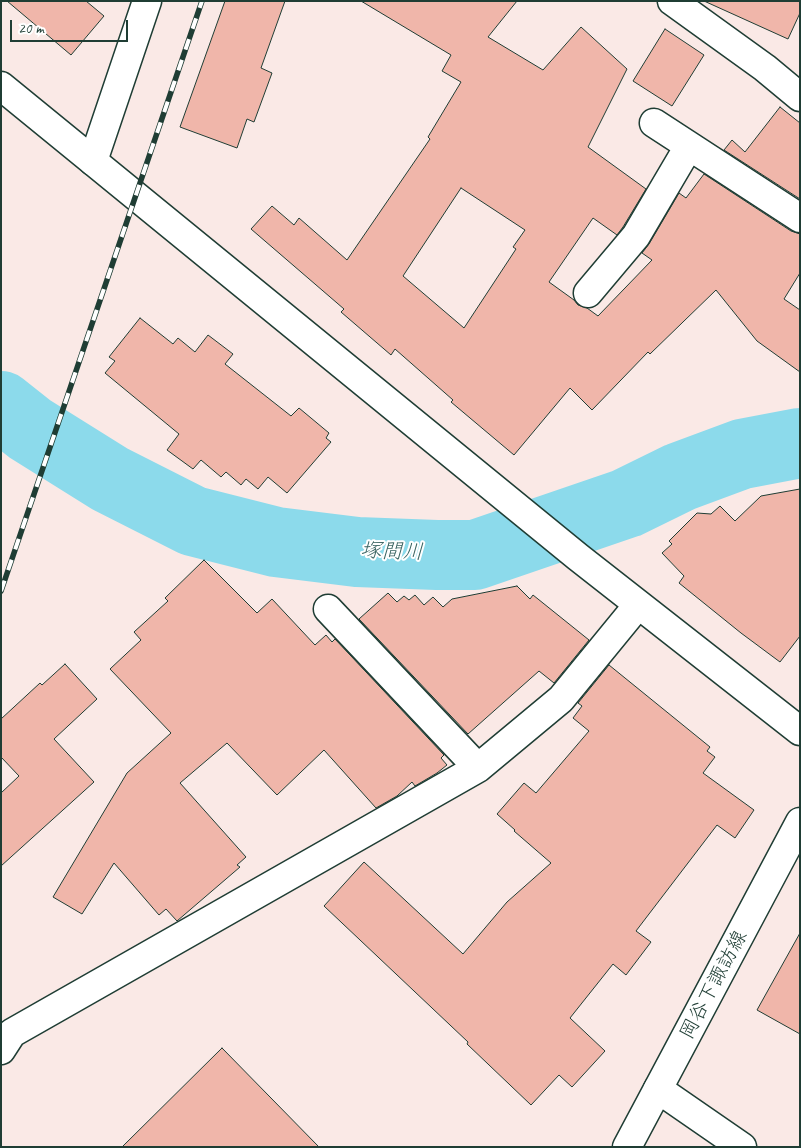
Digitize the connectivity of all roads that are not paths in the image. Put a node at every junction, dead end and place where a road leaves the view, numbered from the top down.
1 (147, 1) edge
2 (672, 1) edge
3 (1, 86) edge
4 (800, 97) edge
5 (654, 123) dead end
6 (689, 146) junction
7 (93, 161) junction
8 (800, 218) edge
9 (588, 293) dead end
10 (638, 605) junction
11 (328, 609) dead end
12 (800, 731) edge
13 (478, 768) junction
14 (800, 822) edge
15 (1, 1050) edge
16 (658, 1089) junction
17 (627, 1147) edge
18 (742, 1147) edge

1 - 7 street
2 - 4 street
3 - 7 street
5 - 6 street
6 - 8 street
6 - 9 street
7 - 10 street
10 - 12 street
10 - 13 street
11 - 13 street
13 - 15 street
14 - 16 street, 岡谷下諏訪線
16 - 17 street, 岡谷下諏訪線
16 - 18 street

